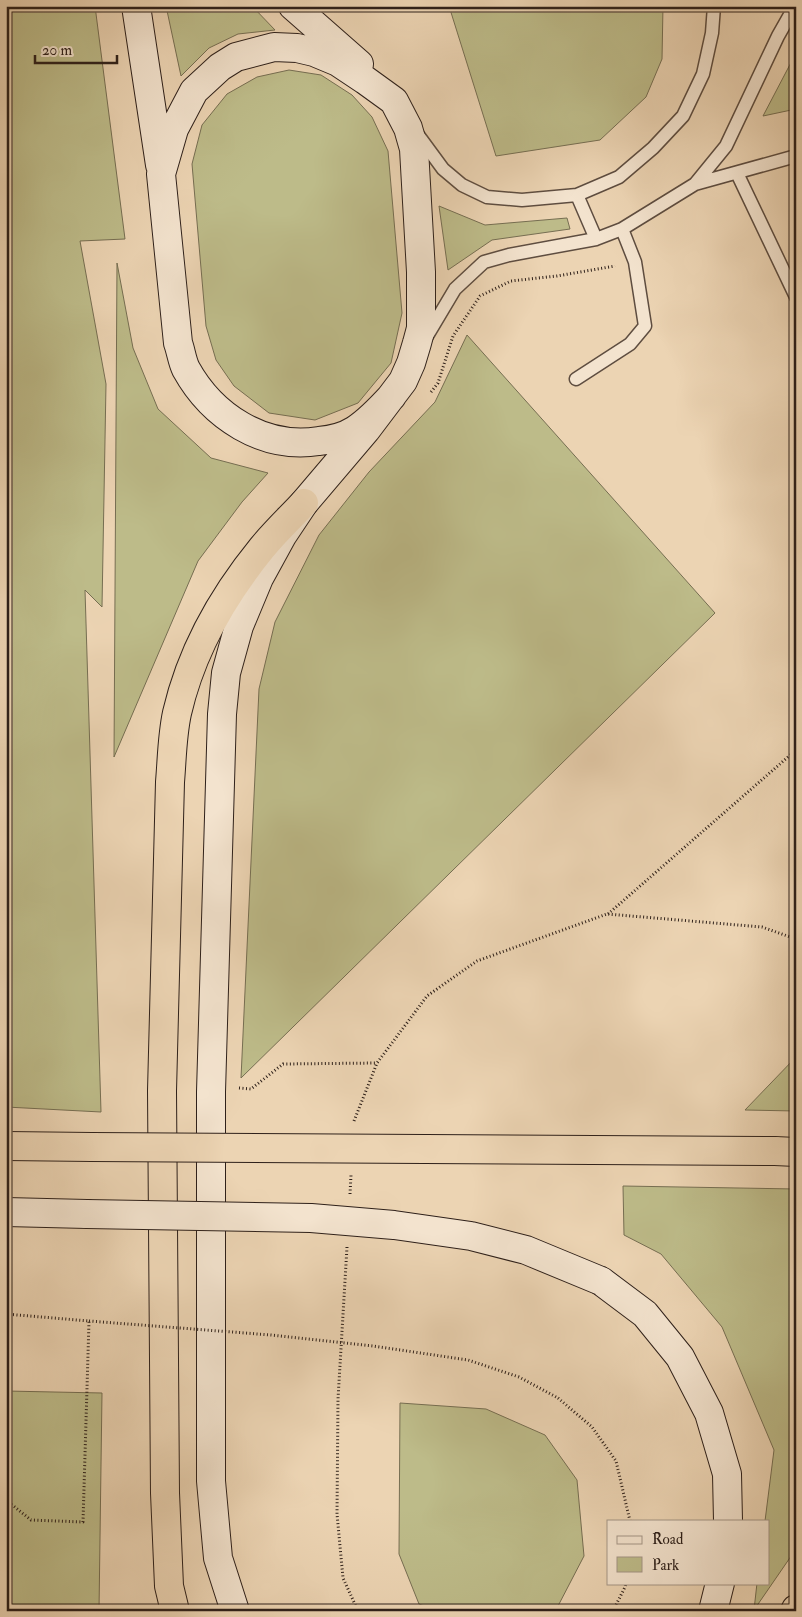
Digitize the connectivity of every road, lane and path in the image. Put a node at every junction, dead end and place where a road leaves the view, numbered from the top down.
1 (136, 6) edge
2 (293, 6) edge
3 (714, 6) edge
4 (794, 6) edge
5 (394, 101) junction
6 (796, 156) edge
7 (737, 173) junction
8 (161, 174) junction
9 (695, 184) junction
10 (577, 194) junction
11 (622, 229) junction
12 (596, 239) junction
13 (636, 262) junction
14 (796, 296) edge
15 (412, 363) junction
16 (576, 379) dead end
17 (392, 396) junction
18 (426, 398) dead end
19 (304, 503) junction
20 (796, 750) edge
21 (607, 914) junction
22 (796, 939) edge
23 (377, 1062) junction
24 (234, 1088) dead end
25 (354, 1128) dead end
26 (6, 1146) edge
27 (785, 1152) edge
28 (352, 1167) dead end
29 (350, 1196) dead end
30 (6, 1212) edge
31 (347, 1244) dead end
32 (6, 1314) edge
33 (89, 1321) junction
34 (6, 1500) edge
35 (630, 1520) edge
36 (728, 1520) edge
37 (626, 1584) edge
38 (720, 1584) edge
39 (175, 1611) edge
40 (234, 1611) edge
41 (358, 1611) edge
42 (613, 1611) edge
43 (713, 1611) edge

1 - 8 main road
2 - 5 main road
3 - 10 lane
4 - 9 lane
5 - 8 main road
5 - 10 lane
5 - 15 main road
6 - 7 lane
7 - 9 lane
7 - 14 lane
8 - 17 main road
9 - 11 lane
10 - 12 lane
11 - 12 lane
11 - 13 lane
12 - 15 lane
13 - 16 lane
13 - 18 path
15 - 17 main road
17 - 19 main road
19 - 39 highway
19 - 40 main road
20 - 21 path
21 - 22 path
21 - 23 path
23 - 24 path
23 - 25 path
26 - 27 highway, bridge
28 - 29 path
30 - 36 main road, bridge
31 - 41 path
32 - 33 path
33 - 34 path
33 - 35 path, bridge
37 - 42 path
38 - 43 main road

